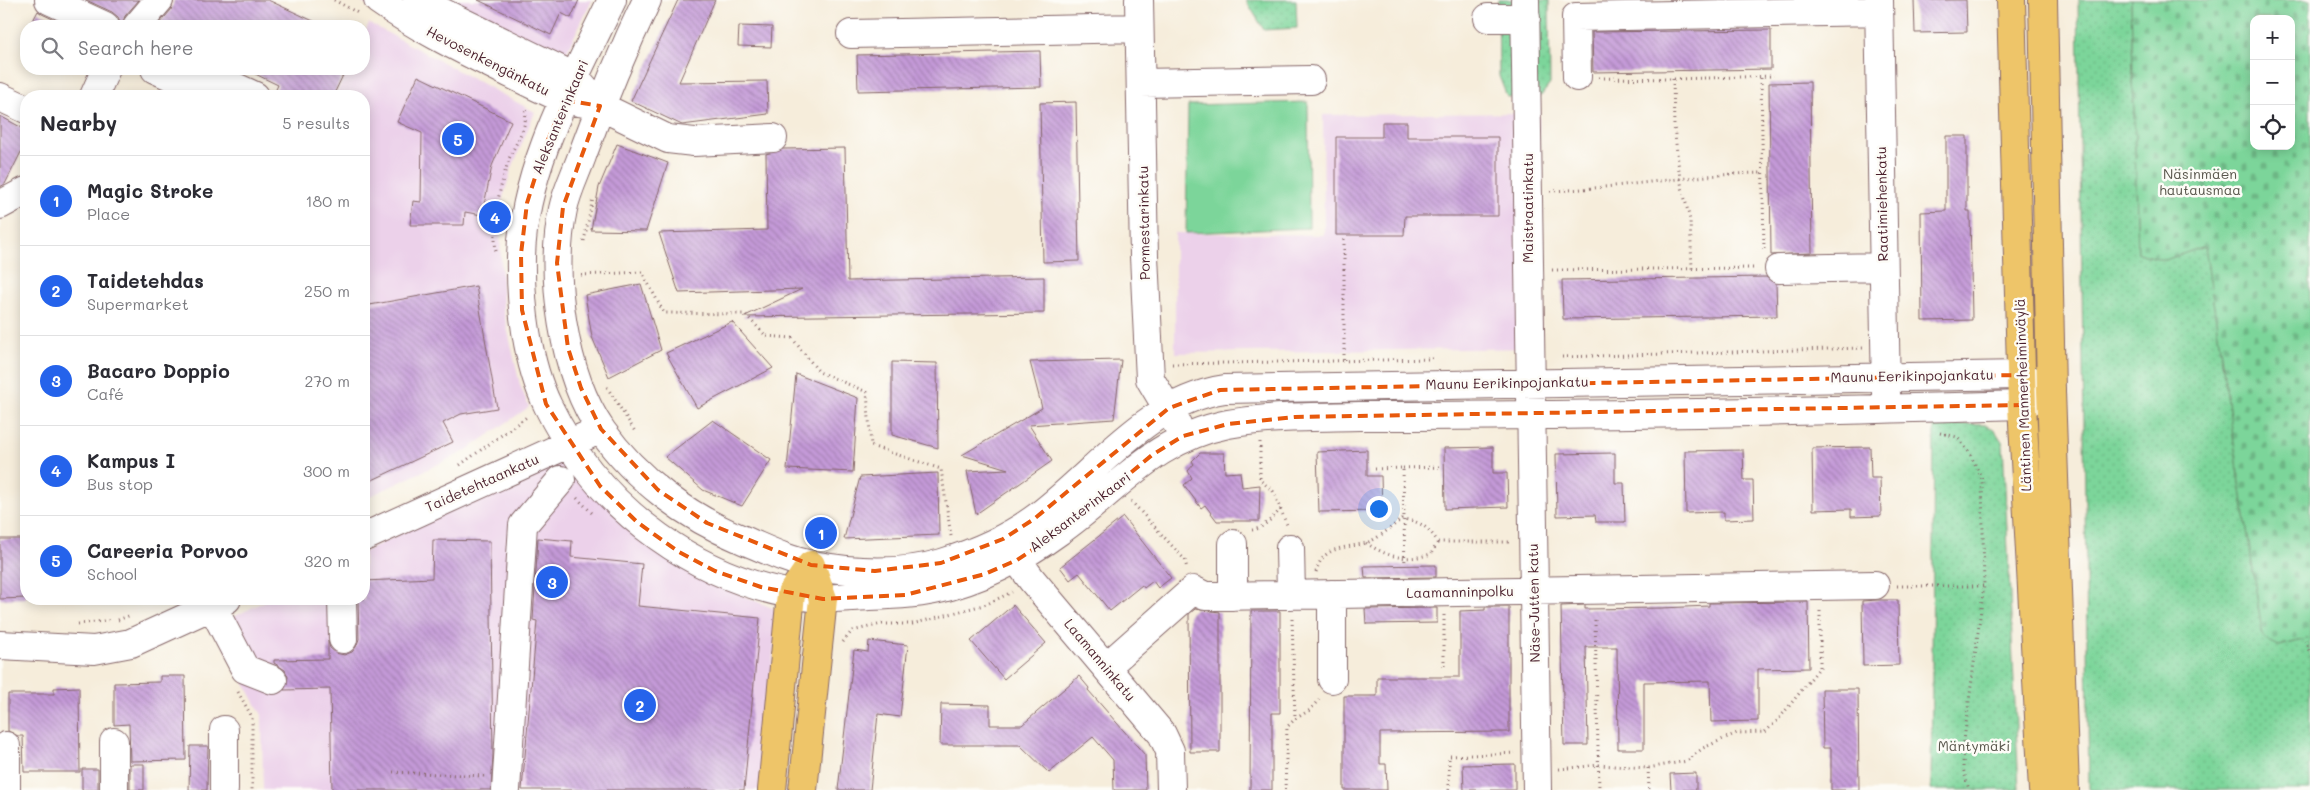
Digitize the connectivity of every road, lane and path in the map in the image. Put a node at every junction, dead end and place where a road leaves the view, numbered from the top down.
1 (49, 0) edge
2 (159, 0) edge
3 (378, 0) edge
4 (417, 0) edge
5 (612, 0) edge
6 (647, 0) edge
7 (1139, 0) edge
8 (2011, 0) edge
9 (2043, 0) edge
10 (1879, 6) edge
11 (1526, 9) edge
12 (1488, 18) dead end
13 (92, 20) edge
14 (142, 20) edge
15 (1140, 28) junction
16 (851, 34) dead end
17 (103, 75) edge
18 (168, 75) edge
19 (209, 75) edge
20 (1774, 76) dead end
21 (1577, 77) joint
22 (1761, 78) junction
23 (1673, 79) junction
24 (1311, 80) dead end
25 (1141, 83) junction
26 (570, 89) junction
27 (97, 90) edge
28 (201, 90) edge
29 (242, 90) edge
30 (0, 97) edge
31 (20, 106) edge
32 (600, 106) junction
33 (773, 138) dead end
34 (1763, 173) junction
35 (1680, 179) junction
36 (1547, 191) dead end
37 (20, 194) edge
38 (593, 197) dead end
39 (0, 205) edge
40 (1344, 235) dead end
41 (583, 246) dead end
42 (1883, 267) junction
43 (1692, 269) junction
44 (1772, 269) junction
45 (1548, 270) dead end
46 (575, 277) junction
47 (1884, 348) junction
48 (1440, 359) dead end
49 (1344, 360) junction
50 (1530, 370) junction
51 (2020, 375) junction
52 (1884, 377) junction
53 (602, 379) dead end
54 (1150, 379) junction
55 (2051, 391) junction
56 (2022, 405) junction
57 (1169, 408) junction
58 (1886, 408) junction
59 (1530, 415) junction
60 (528, 416) dead end
61 (601, 430) junction
62 (1933, 433) dead end
63 (637, 435) dead end
64 (1183, 436) junction
65 (1252, 439) dead end
66 (1260, 439) junction
67 (1270, 439) dead end
68 (570, 443) junction
69 (1440, 467) dead end
70 (456, 468) dead end
71 (1403, 468) junction
72 (1374, 469) dead end
73 (561, 480) dead end
74 (1138, 495) dead end
75 (1131, 500) junction
76 (1124, 506) dead end
77 (1281, 510) junction
78 (1405, 520) junction
79 (959, 533) dead end
80 (370, 534) edge
81 (951, 536) junction
82 (942, 539) dead end
83 (1366, 542) junction
84 (1438, 542) junction
85 (1516, 542) dead end
86 (1233, 544) joint
87 (1290, 548) joint
88 (1405, 558) junction
89 (1017, 560) junction
90 (811, 565) junction
91 (1875, 585) joint
92 (1819, 586) junction
93 (1984, 586) junction
94 (1193, 590) junction
95 (1534, 590) junction
96 (1444, 592) junction
97 (1405, 593) junction
98 (791, 594) junction
99 (1325, 594) junction
100 (1233, 596) junction
101 (823, 598) junction
102 (213, 605) edge
103 (221, 605) edge
104 (342, 605) edge
105 (1291, 607) junction
106 (136, 613) dead end
107 (1595, 620) dead end
108 (74, 624) dead end
109 (342, 639) dead end
110 (2304, 640) dead end
111 (0, 645) edge
112 (819, 647) junction
113 (2310, 654) edge
114 (1106, 667) junction
115 (1444, 667) dead end
116 (1332, 679) joint
117 (273, 680) dead end
118 (234, 685) dead end
119 (1295, 718) junction
120 (224, 730) dead end
121 (114, 742) dead end
122 (6, 746) dead end
123 (1520, 753) dead end
124 (1599, 765) junction
125 (1648, 768) junction
126 (1558, 769) dead end
127 (393, 772) dead end
128 (506, 784) edge
129 (6, 790) edge
130 (114, 790) edge
131 (224, 790) edge
132 (252, 790) edge
133 (772, 790) edge
134 (803, 790) edge
135 (1171, 790) edge
136 (1285, 790) edge
137 (1449, 790) edge
138 (1537, 790) edge
139 (1599, 790) edge
140 (1649, 790) edge
141 (1969, 790) edge
142 (2043, 790) edge
143 (2065, 790) edge

1 - 13 street
2 - 14 street
3 - 26 street, Hevosenkengänkatu
4 - 26 street, Hevosenkengänkatu
5 - 26 street, Aleksanterinkaari
6 - 32 street, Aleksanterinkaari
7 - 15 street, Pormestarinkatu
8 - 51 main road, Läntinen Mannerheiminväylä
9 - 55 main road, Läntinen Mannerheiminväylä
10 - 21 street
10 - 42 street, Raatimiehenkatu
11 - 12 street
11 - 50 street, Maistraatinkatu
15 - 16 street
15 - 25 street, Pormestarinkatu
17 - 27 street
18 - 28 street
19 - 29 street
20 - 22 path
21 - 23 path
22 - 23 path
22 - 34 path
23 - 35 path
24 - 25 street
25 - 54 street, Pormestarinkatu
26 - 32 street, Hevosenkengänkatu
26 - 68 street, Aleksanterinkaari
30 - 31 street
32 - 33 street
32 - 46 street, Aleksanterinkaari
34 - 35 path
34 - 44 path
35 - 36 path
35 - 43 path
37 - 39 street
38 - 41 path
40 - 49 path
42 - 44 street
42 - 47 street, Raatimiehenkatu
43 - 44 path
43 - 45 path
46 - 61 street, Aleksanterinkaari
46 - 81 path
47 - 50 path
47 - 52 street, Raatimiehenkatu
48 - 49 path
49 - 54 path
50 - 52 street, Maunu Eerikinpojankatu
50 - 57 street, Maunu Eerikinpojankatu
50 - 59 street, Maistraatinkatu
51 - 52 street, Maunu Eerikinpojankatu
51 - 55 street, Maunu Eerikinpojankatu
51 - 56 main road, Läntinen Mannerheiminväylä
52 - 58 street, Raatimiehenkatu
53 - 63 path
54 - 57 street
55 - 56 street
55 - 143 main road, Läntinen Mannerheiminväylä
56 - 58 street
56 - 142 main road, Läntinen Mannerheiminväylä
57 - 64 street
57 - 89 street, Aleksanterinkaari
58 - 59 street
59 - 64 street
59 - 95 street, Näse-Jutten katu
60 - 70 path
61 - 68 street, Taidetehtaankatu
61 - 90 street, Aleksanterinkaari
62 - 93 path
64 - 89 street, Aleksanterinkaari
65 - 66 path
66 - 67 path
66 - 77 path
68 - 80 street, Taidetehtaankatu
68 - 98 street, Aleksanterinkaari
69 - 71 path
71 - 72 path
71 - 78 path
73 - 128 street
74 - 75 path
75 - 76 path
75 - 94 path
77 - 86 path
77 - 87 path
78 - 83 path
78 - 84 path
78 - 88 path
79 - 81 path
81 - 82 path
83 - 88 path
83 - 99 path
84 - 85 path
84 - 88 path
86 - 100 street
87 - 105 street
88 - 97 path
89 - 90 street, Aleksanterinkaari
89 - 101 street, Aleksanterinkaari
89 - 112 path
89 - 114 street, Laamanninkatu
90 - 98 main road
90 - 101 main road
91 - 92 street, Laamanninpolku
91 - 93 path
92 - 95 street, Laamanninpolku
92 - 125 path
93 - 141 path
94 - 100 street, Laamanninpolku
94 - 114 street
95 - 96 street, Laamanninpolku
95 - 138 street, Näse-Jutten katu
96 - 97 street, Laamanninpolku
96 - 115 path
97 - 99 street, Laamanninpolku
98 - 101 street, Aleksanterinkaari
98 - 133 main road
99 - 105 street, Laamanninpolku
99 - 116 street
100 - 105 street, Laamanninpolku
101 - 112 main road
102 - 111 street
103 - 117 street
104 - 109 street
105 - 119 path
106 - 108 path
107 - 124 path
110 - 113 path
112 - 134 main road
114 - 135 street, Laamanninkatu
116 - 119 path
118 - 132 path
119 - 136 path
120 - 131 street
121 - 130 street
122 - 129 street
123 - 137 path
124 - 125 path
124 - 126 path
124 - 139 path
125 - 140 path
127 - 128 path

